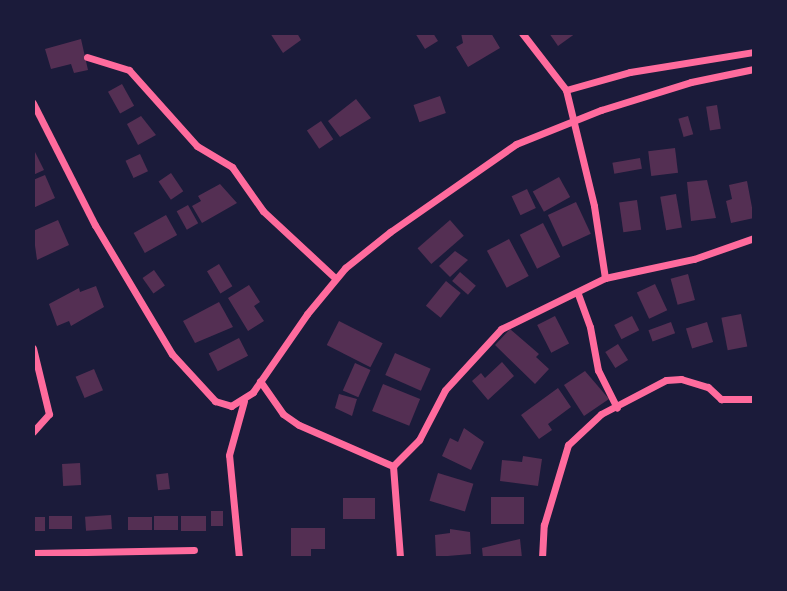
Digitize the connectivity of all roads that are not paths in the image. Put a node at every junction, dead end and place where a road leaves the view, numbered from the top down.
1 (522, 33) edge
2 (754, 52) edge
3 (88, 57) dead end
4 (754, 69) edge
5 (566, 90) junction
6 (33, 103) edge
7 (574, 124) junction
8 (754, 238) edge
9 (335, 278) junction
10 (605, 278) junction
11 (578, 294) junction
12 (33, 348) edge
13 (260, 382) junction
14 (754, 399) edge
15 (244, 401) junction
16 (617, 408) junction
17 (33, 432) edge
18 (393, 466) junction
19 (194, 551) dead end
20 (33, 553) edge
21 (239, 558) edge
22 (400, 558) edge
23 (542, 558) edge

1 - 5 street
2 - 5 street
3 - 9 street
4 - 7 street
5 - 7 street
6 - 15 street
7 - 9 street
7 - 10 street
8 - 10 street
9 - 13 street
10 - 11 street
11 - 16 street
11 - 18 street
12 - 17 street
13 - 15 street
13 - 18 street
14 - 16 street
15 - 21 street
16 - 23 street
18 - 22 street
19 - 20 street

